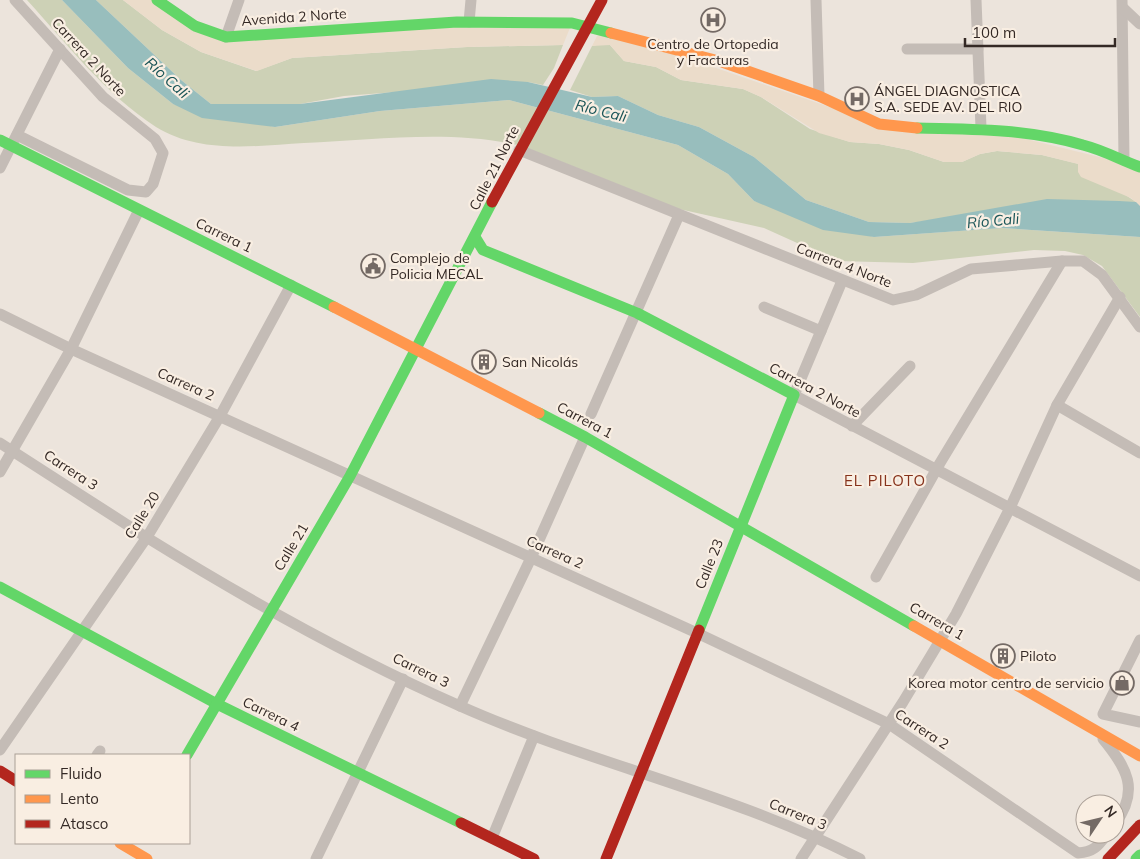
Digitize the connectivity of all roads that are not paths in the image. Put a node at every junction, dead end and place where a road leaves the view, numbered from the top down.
1 (15, 0) edge
2 (158, 0) edge
3 (239, 0) edge
4 (470, 0) edge
5 (602, 0) edge
6 (816, 0) edge
7 (976, 0) edge
8 (1122, 4) edge
9 (469, 22) junction
10 (1140, 24) edge
11 (588, 26) junction
12 (226, 36) junction
13 (60, 49) junction
14 (907, 49) dead end
15 (978, 49) junction
16 (819, 96) junction
17 (982, 128) junction
18 (0, 140) edge
19 (14, 140) junction
20 (519, 150) junction
21 (1124, 160) junction
22 (1140, 167) edge
23 (0, 168) edge
24 (128, 190) joint
25 (139, 210) junction
26 (680, 215) junction
27 (475, 237) junction
28 (484, 250) junction
29 (465, 256) junction
30 (1062, 261) junction
31 (842, 281) junction
32 (291, 285) junction
33 (1120, 297) junction
34 (764, 307) dead end
35 (637, 313) junction
36 (0, 314) edge
37 (1140, 327) edge
38 (821, 331) junction
39 (71, 348) junction
40 (416, 351) junction
41 (910, 366) dead end
42 (794, 395) junction
43 (1057, 405) junction
44 (591, 414) dead end
45 (220, 416) junction
46 (852, 426) junction
47 (585, 437) junction
48 (0, 443) edge
49 (13, 451) junction
50 (1140, 453) edge
51 (936, 470) junction
52 (0, 472) edge
53 (350, 476) junction
54 (1010, 508) junction
55 (741, 525) junction
56 (147, 537) junction
57 (531, 558) junction
58 (1140, 576) edge
59 (876, 578) dead end
60 (0, 587) edge
61 (270, 610) junction
62 (81, 631) junction
63 (697, 633) junction
64 (1140, 640) edge
65 (940, 641) junction
66 (403, 679) junction
67 (217, 704) junction
68 (460, 706) junction
69 (1137, 722) edge
70 (889, 724) junction
71 (1098, 732) junction
72 (534, 736) junction
73 (0, 750) edge
74 (188, 754) edge
75 (1140, 756) edge
76 (0, 771) edge
77 (641, 771) junction
78 (357, 773) junction
79 (15, 780) edge
80 (1125, 806) edge
81 (1140, 825) edge
82 (815, 836) junction
83 (492, 838) junction
84 (1100, 844) edge
85 (131, 850) edge
86 (1140, 855) edge
87 (1079, 856) edge
88 (148, 859) edge
89 (316, 859) edge
90 (534, 859) edge
91 (606, 859) edge
92 (801, 859) edge
93 (860, 859) edge
94 (1108, 859) edge
95 (1136, 859) edge

1 - 13 street, Carrera 2 Norte
2 - 12 main road, Avenida 2 Norte
3 - 12 street
4 - 9 street
5 - 11 main road, Calle 21 Norte
6 - 16 street
7 - 15 street
8 - 10 street
8 - 21 street
9 - 11 main road, Avenida 2 Norte
9 - 12 main road, Avenida 2 Norte
11 - 16 main road, Avenida 2 Norte
11 - 20 main road, Calle 21 Norte
13 - 19 street
13 - 24 street, Carrera 2 Norte
14 - 15 street
15 - 17 street
16 - 17 main road, Avenida 2 Norte
17 - 21 main road, Avenida 2 Norte
18 - 19 main road, Carrera 1
19 - 23 street
19 - 24 street, Carrera 1
19 - 25 main road, Carrera 1
20 - 26 street, Carrera 4 Norte
20 - 27 main road, Calle 21 Norte
21 - 22 main road, Avenida 2 Norte
25 - 32 main road, Carrera 1
25 - 39 street
26 - 31 street, Carrera 4 Norte
26 - 35 street
27 - 28 main road
27 - 29 main road, Calle 21 Norte
28 - 29 main road
28 - 35 main road, Carrera 2 Norte
29 - 40 main road, Calle 21 Norte
30 - 31 street, Carrera 4 Norte
30 - 33 street, Carrera 4 Norte
30 - 51 street
31 - 38 street, Calle 23
32 - 40 main road, Carrera 1
32 - 45 street, Calle 20
33 - 37 street, Carrera 4 Norte
33 - 43 street
34 - 38 street
35 - 42 main road, Carrera 2 Norte
35 - 44 street
36 - 39 street, Carrera 2
38 - 42 street, Calle 23
39 - 45 street, Carrera 2
39 - 49 street
40 - 47 main road, Carrera 1
40 - 53 main road, Calle 21
41 - 46 street
42 - 46 street, Carrera 2 Norte
42 - 55 main road, Calle 23
43 - 50 street
43 - 54 street
45 - 53 street, Carrera 2
45 - 56 street, Calle 20
46 - 51 street, Carrera 2 Norte
47 - 55 main road, Carrera 1
47 - 57 street
48 - 49 street, Carrera 3
49 - 52 street
49 - 56 street, Carrera 3
51 - 54 street, Carrera 2 Norte
51 - 59 street
53 - 57 street, Carrera 2
53 - 61 main road, Calle 21
54 - 58 street, Carrera 2 Norte
54 - 65 street
55 - 63 main road, Calle 23
55 - 65 main road, Carrera 1
56 - 61 street, Carrera 3
56 - 62 street, Calle 20
57 - 63 street, Carrera 2
57 - 68 street
60 - 62 main road, Carrera 4
61 - 66 street, Carrera 3
61 - 67 main road, Calle 21
62 - 67 main road, Carrera 4
62 - 73 street, Calle 20
63 - 70 street, Carrera 2
63 - 77 main road, Calle 23
64 - 69 street
65 - 70 street
65 - 71 main road, Carrera 1
66 - 68 street, Carrera 3
66 - 78 street
67 - 74 main road, Calle 21
67 - 78 main road, Carrera 4
68 - 72 street, Carrera 3
70 - 82 street
70 - 87 street, Carrera 2
71 - 75 main road, Carrera 1
71 - 80 street
72 - 77 street, Carrera 3
72 - 83 street
76 - 79 main road
77 - 82 street, Carrera 3
77 - 91 main road, Calle 23
78 - 83 main road, Carrera 4
78 - 89 street
81 - 94 main road
82 - 92 street
82 - 93 street, Carrera 3
83 - 90 main road, Carrera 4
84 - 87 street, Carrera 2
85 - 88 main road
86 - 95 main road

